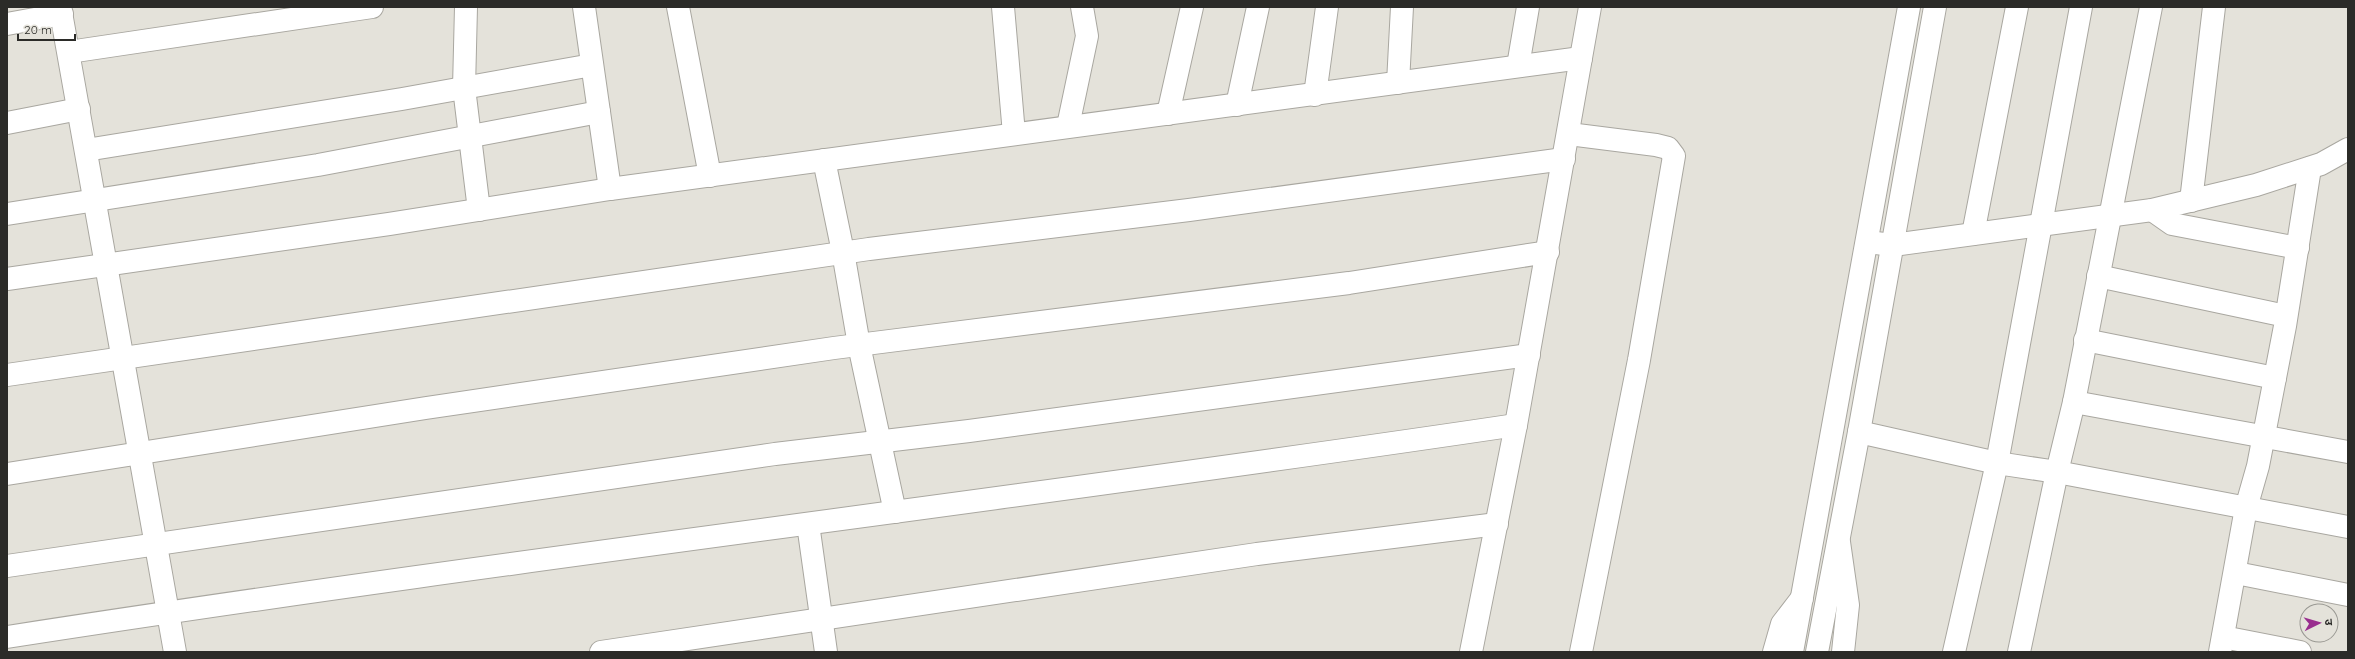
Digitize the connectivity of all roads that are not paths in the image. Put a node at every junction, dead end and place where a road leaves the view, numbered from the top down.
1 (372, 7) edge
2 (466, 7) edge
3 (584, 7) edge
4 (678, 7) edge
5 (1003, 7) edge
6 (1082, 7) edge
7 (1192, 7) edge
8 (1258, 7) edge
9 (1327, 7) edge
10 (1402, 7) edge
11 (1528, 7) edge
12 (1590, 7) edge
13 (1910, 7) edge
14 (1935, 7) edge
15 (2017, 7) edge
16 (2081, 7) edge
17 (2151, 7) edge
18 (2214, 7) edge
19 (345, 9) edge
20 (61, 11) edge
21 (7, 24) edge
22 (69, 52) junction
23 (1582, 58) junction
24 (592, 65) junction
25 (1518, 66) junction
26 (1398, 83) junction
27 (464, 88) junction
28 (1315, 95) junction
29 (1237, 105) junction
30 (79, 109) junction
31 (599, 112) junction
32 (1168, 114) junction
33 (7, 123) edge
34 (1068, 126) junction
35 (1014, 134) junction
36 (1568, 134) junction
37 (472, 136) junction
38 (2348, 149) edge
39 (86, 150) junction
40 (1564, 159) junction
41 (824, 160) junction
42 (2310, 168) junction
43 (710, 176) junction
44 (610, 189) junction
45 (95, 200) junction
46 (2191, 201) junction
47 (479, 210) junction
48 (2152, 210) junction
49 (7, 214) edge
50 (2109, 217) junction
51 (2040, 226) junction
52 (1973, 234) junction
53 (1867, 242) junction
54 (1893, 245) junction
55 (2298, 248) junction
56 (844, 252) junction
57 (1548, 252) junction
58 (107, 265) junction
59 (2098, 276) junction
60 (7, 279) edge
61 (2286, 316) junction
62 (2085, 340) junction
63 (860, 345) junction
64 (1529, 355) junction
65 (123, 358) junction
66 (7, 375) edge
67 (2275, 378) junction
68 (2074, 402) junction
69 (1516, 425) junction
70 (1859, 432) junction
71 (2263, 436) junction
72 (881, 442) junction
73 (140, 452) junction
74 (2348, 452) edge
75 (1997, 463) junction
76 (2057, 472) junction
77 (7, 474) edge
78 (2246, 508) junction
79 (895, 512) junction
80 (808, 524) junction
81 (1497, 524) junction
82 (2348, 527) edge
83 (1839, 542) junction
84 (156, 543) junction
85 (7, 566) edge
86 (2236, 573) junction
87 (2348, 595) edge
88 (1801, 603) junction
89 (168, 612) junction
90 (820, 620) junction
91 (7, 637) edge
92 (2222, 644) edge
93 (175, 652) edge
94 (601, 652) edge
95 (826, 652) edge
96 (1471, 652) edge
97 (1581, 652) edge
98 (1774, 652) edge
99 (1792, 652) edge
100 (1817, 652) edge
101 (1843, 652) edge
102 (1954, 652) edge
103 (2019, 652) edge
104 (2300, 652) edge

1 - 19 street
2 - 27 street
3 - 24 street
4 - 43 street
5 - 35 street
6 - 34 street
7 - 32 street
8 - 29 street
9 - 28 street
10 - 26 street
11 - 25 street
12 - 23 street
13 - 53 street
14 - 54 street
15 - 52 street
16 - 51 street
17 - 50 street
18 - 46 street
19 - 22 street
20 - 21 street
20 - 22 street
22 - 30 street
23 - 25 street
23 - 36 street
24 - 27 street
24 - 31 street
25 - 26 street
26 - 28 street
27 - 37 street
27 - 39 street
28 - 29 street
29 - 32 street
30 - 33 street
30 - 39 street
31 - 37 street
31 - 44 street
32 - 34 street
34 - 35 street
35 - 41 street
36 - 40 street
36 - 97 street
37 - 45 street
37 - 47 street
38 - 42 street
39 - 45 street
40 - 56 street
40 - 57 street
41 - 43 street
41 - 56 street
42 - 46 street
42 - 55 street
43 - 44 street
44 - 47 street
45 - 49 street
45 - 58 street
46 - 48 street
47 - 58 street
48 - 50 street
48 - 55 street
50 - 51 street
50 - 59 street
51 - 52 street
51 - 75 street
52 - 54 street
53 - 54 street
53 - 88 street
54 - 70 street
55 - 61 street
56 - 63 street
56 - 65 street
57 - 63 street
57 - 64 street
58 - 60 street
58 - 65 street
59 - 61 street
59 - 62 street
61 - 67 street
62 - 67 street
62 - 68 street
63 - 72 street
63 - 73 street
64 - 69 street
64 - 72 street
65 - 66 street
65 - 73 street
67 - 71 street
68 - 71 street
68 - 76 street
69 - 79 street
69 - 81 street
70 - 75 street
70 - 83 street
71 - 74 street
71 - 78 street
72 - 79 street
72 - 84 street
73 - 77 street
73 - 84 street
75 - 76 street
75 - 102 street
76 - 78 street
76 - 103 street
78 - 82 street
78 - 86 street
79 - 80 street
80 - 89 street
80 - 90 street
81 - 90 street
81 - 96 street
83 - 100 street
83 - 101 street
84 - 85 street
84 - 89 street
86 - 87 street
86 - 92 street
88 - 98 street
88 - 99 street
89 - 91 street
89 - 93 street
90 - 94 street
90 - 95 street
92 - 104 street

